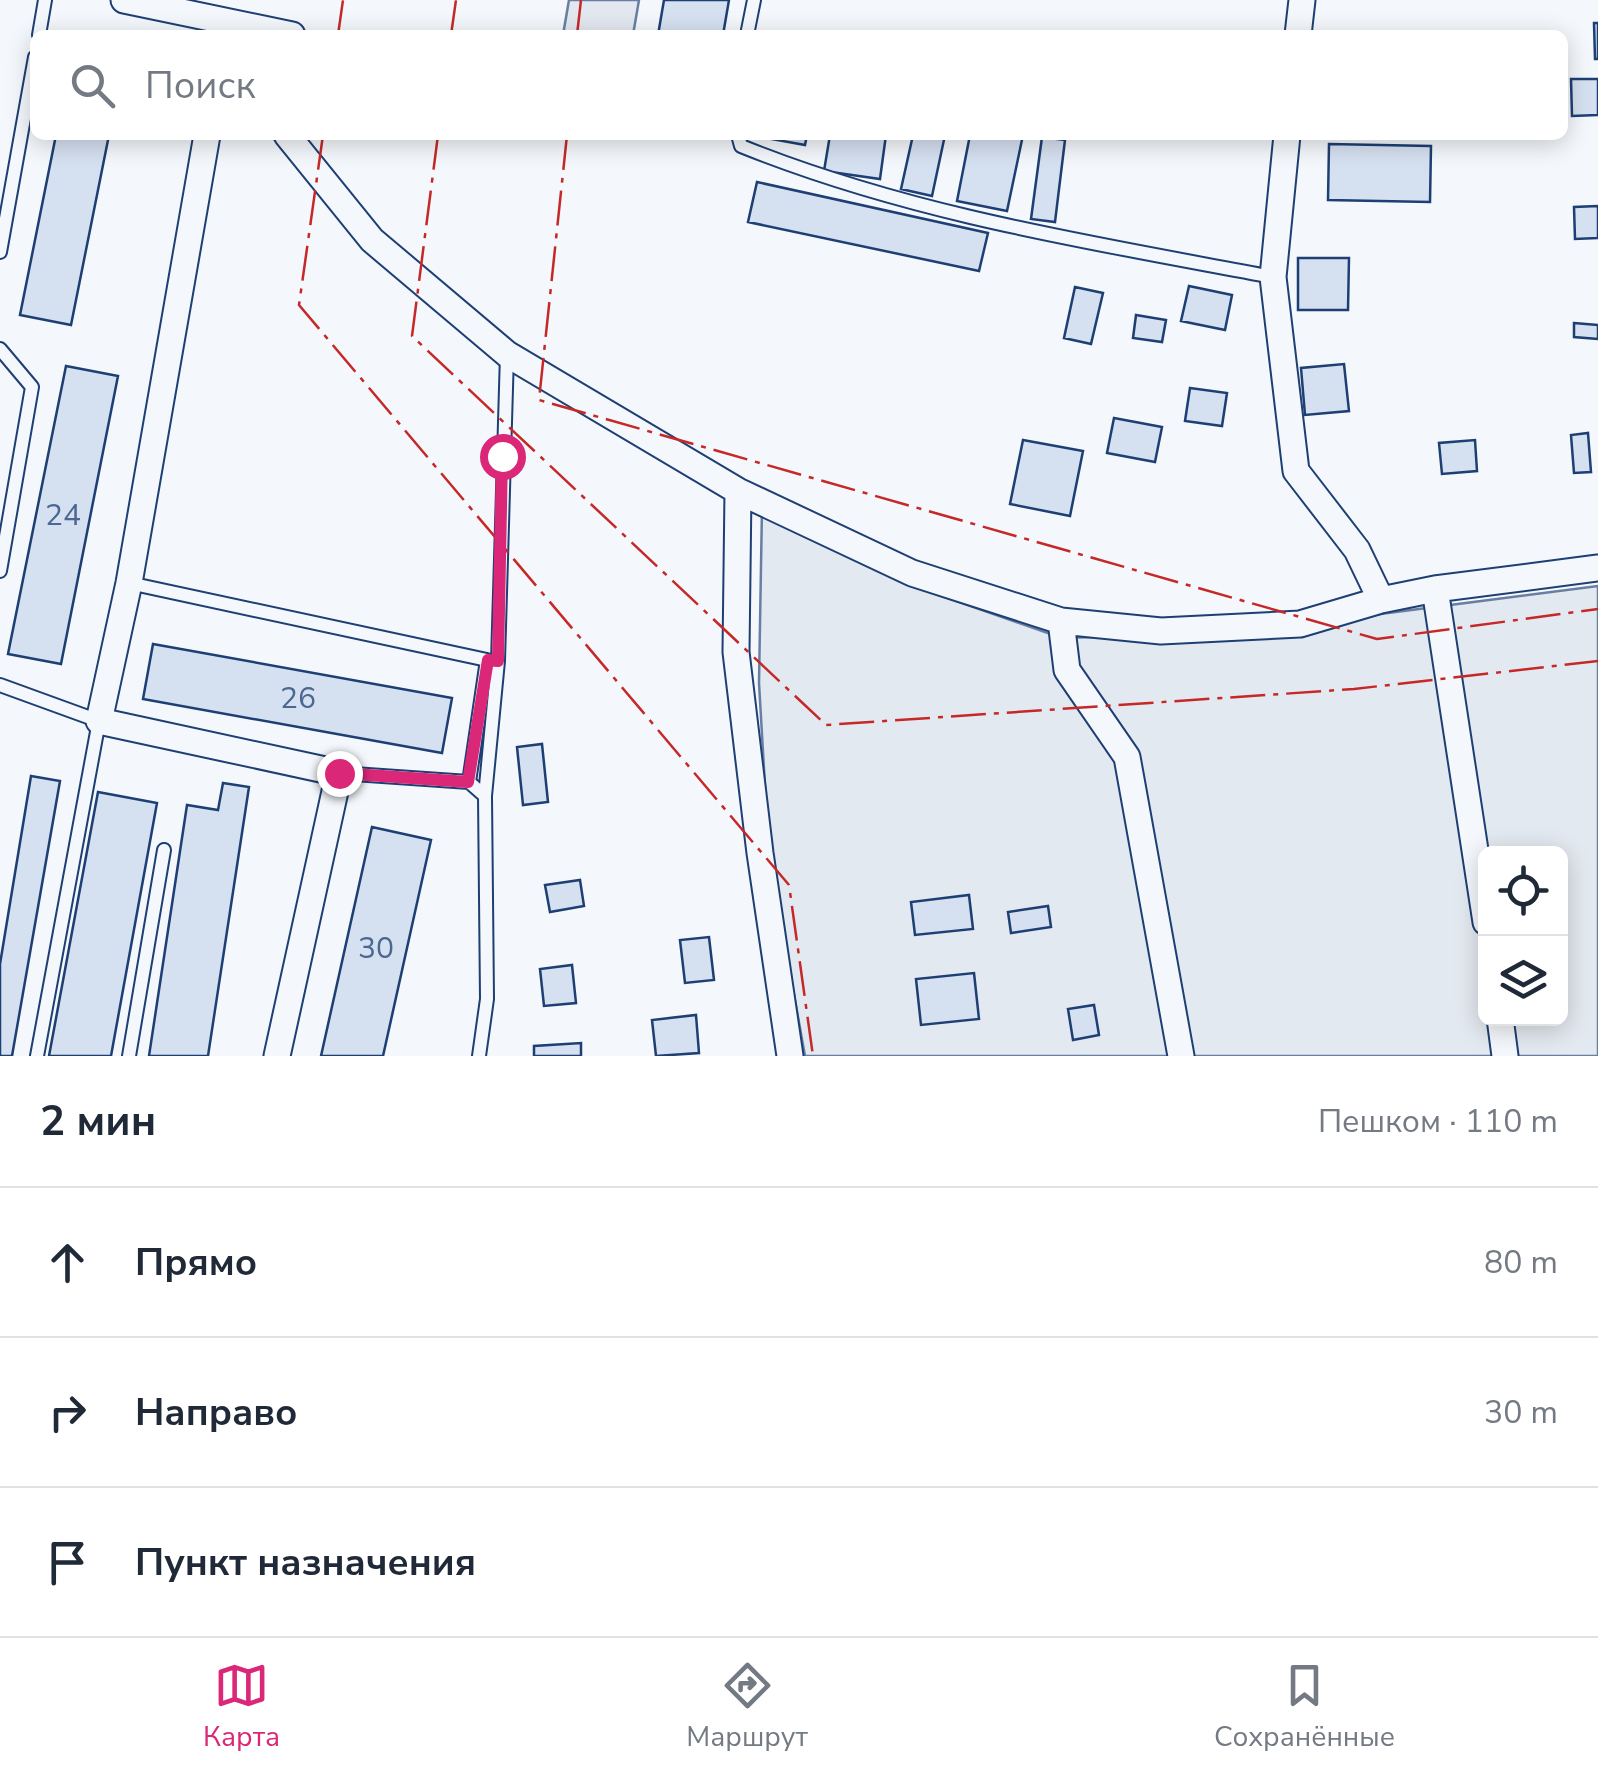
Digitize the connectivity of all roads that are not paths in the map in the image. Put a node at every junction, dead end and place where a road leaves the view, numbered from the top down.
1 (45, 0) edge
2 (124, 0) edge
3 (754, 0) edge
4 (1302, 0) edge
5 (230, 23) edge
6 (40, 30) edge
7 (266, 30) edge
8 (749, 30) edge
9 (1299, 30) edge
10 (30, 84) edge
11 (207, 140) edge
12 (291, 140) edge
13 (739, 140) edge
14 (1287, 140) edge
15 (0, 252) edge
16 (1272, 277) junction
17 (0, 349) edge
18 (507, 354) junction
19 (738, 491) junction
20 (1598, 568) edge
21 (0, 571) edge
22 (128, 583) junction
23 (1435, 589) junction
24 (1381, 600) junction
25 (1061, 621) junction
26 (493, 660) junction
27 (0, 685) edge
28 (99, 721) junction
29 (339, 773) junction
30 (468, 782) junction
31 (484, 796) junction
32 (164, 850) dead end
33 (1478, 866) edge
34 (1501, 1026) edge
35 (37, 1056) edge
36 (128, 1056) edge
37 (277, 1056) edge
38 (479, 1056) edge
39 (790, 1056) edge
40 (1182, 1056) edge
41 (1505, 1056) edge

1 - 6 lane
2 - 5 street
3 - 8 lane
4 - 9 street
5 - 7 street
10 - 15 lane
11 - 22 street
12 - 18 street
13 - 16 lane
14 - 16 street
16 - 24 street
17 - 21 lane
18 - 19 street
18 - 26 lane
19 - 25 street
19 - 39 street
20 - 23 street
22 - 26 lane
22 - 28 street
23 - 24 street
23 - 33 street
24 - 25 street
25 - 40 street
26 - 30 lane
26 - 31 lane
27 - 28 lane
28 - 29 street
28 - 35 lane
29 - 30 lane
29 - 37 street
30 - 31 lane
31 - 38 lane
32 - 36 lane
34 - 41 street

